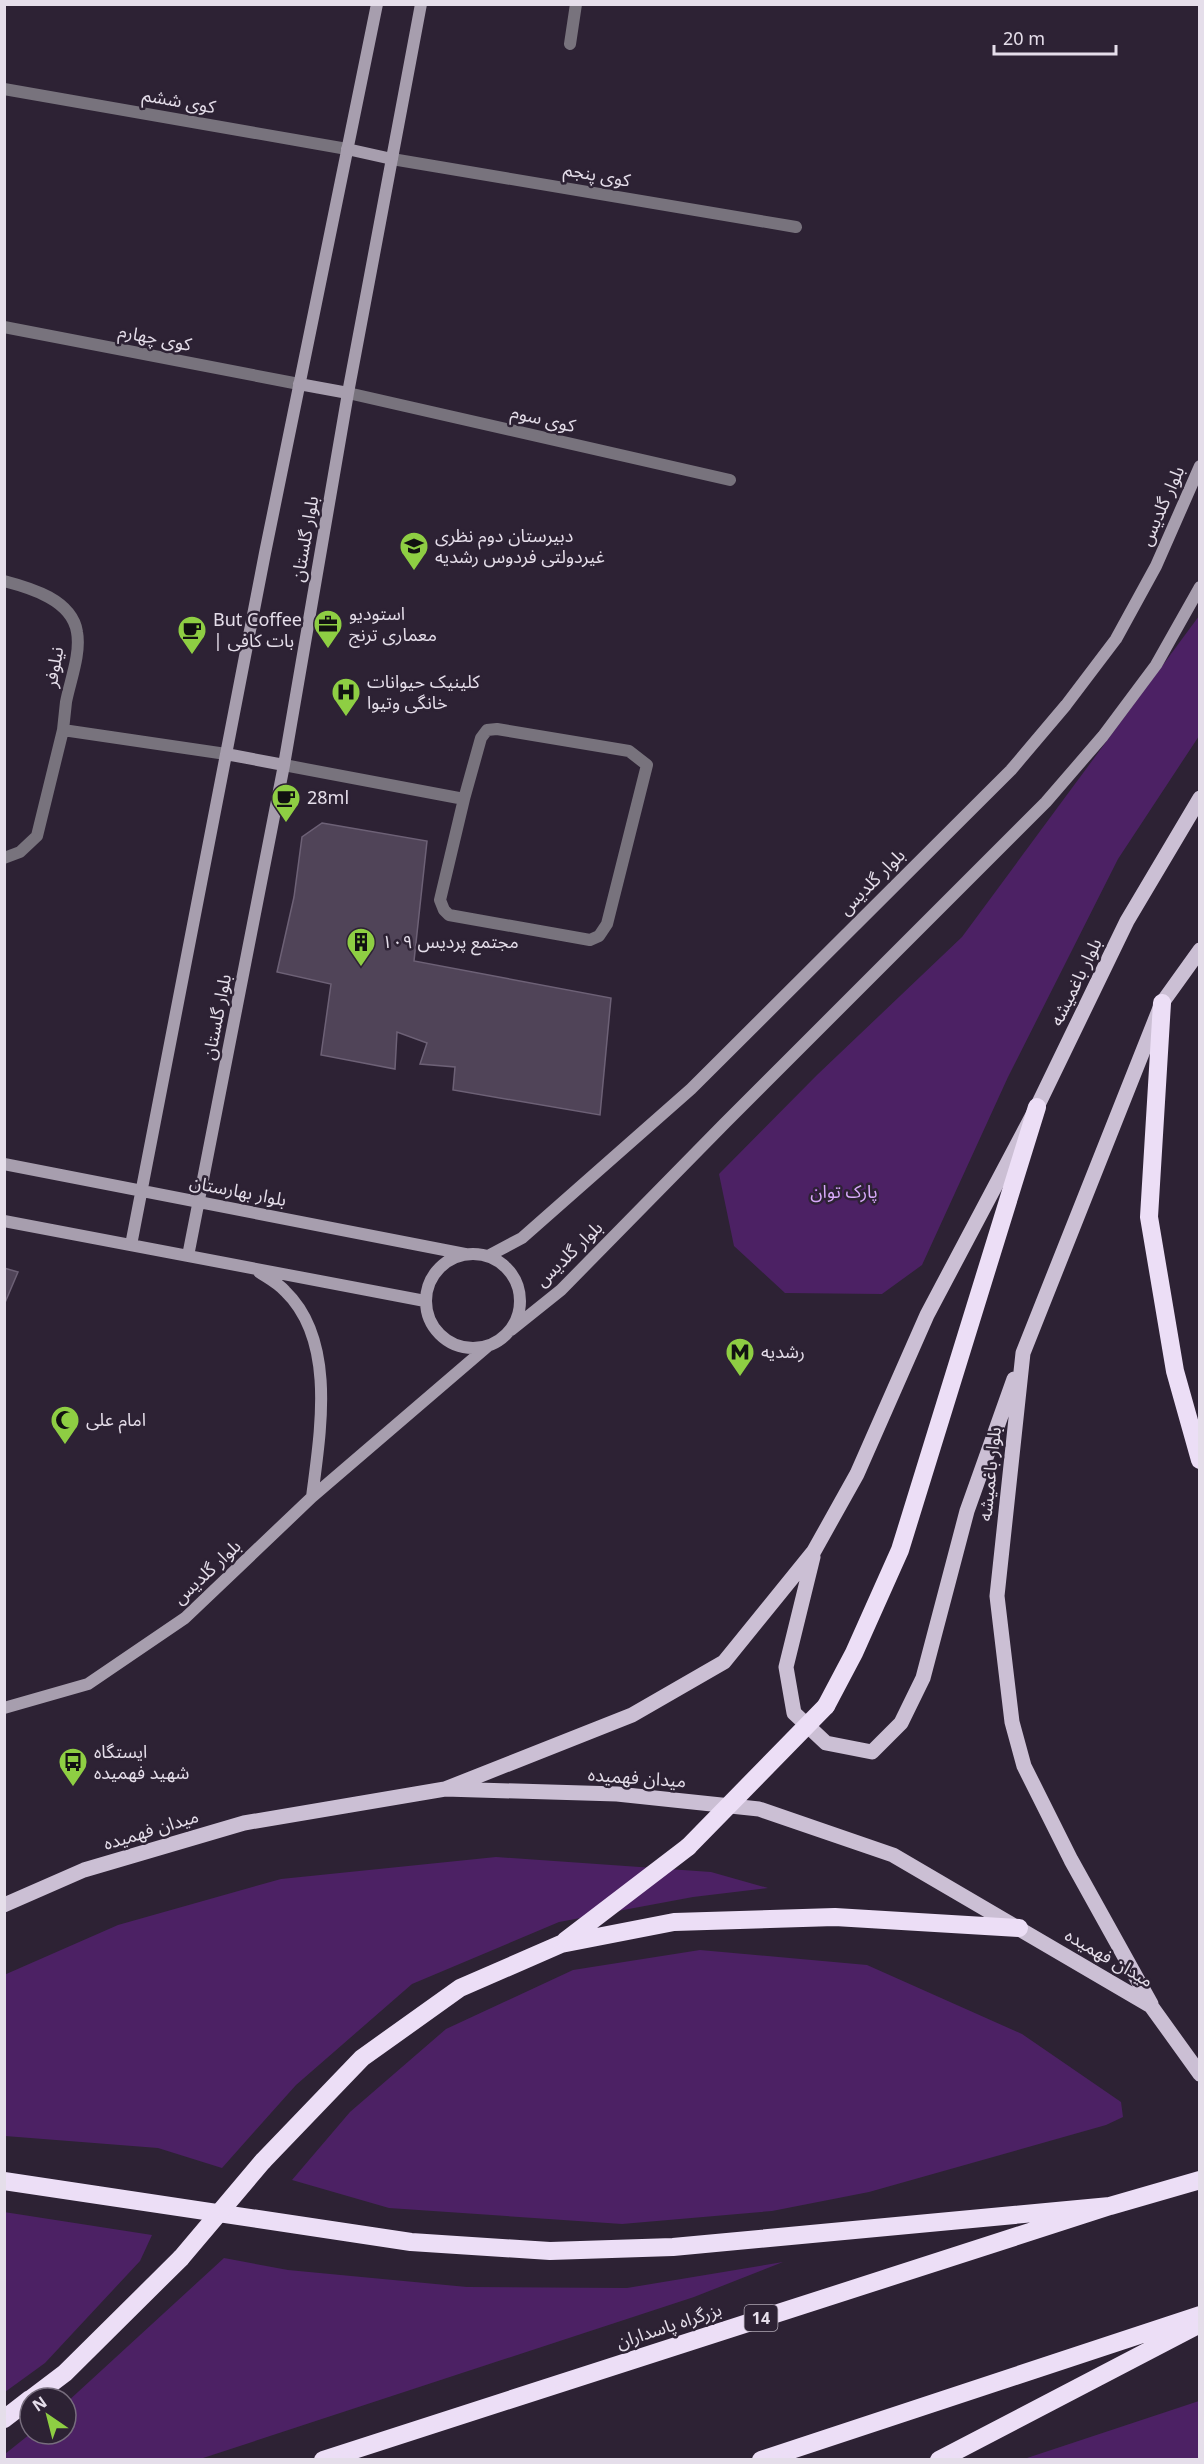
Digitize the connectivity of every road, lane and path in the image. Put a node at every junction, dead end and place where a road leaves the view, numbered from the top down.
1 (377, 4) edge
2 (421, 4) edge
3 (576, 4) edge
4 (570, 44) dead end
5 (4, 89) edge
6 (348, 148) junction
7 (392, 159) junction
8 (796, 227) dead end
9 (4, 327) edge
10 (299, 384) junction
11 (348, 393) junction
12 (1200, 466) edge
13 (730, 480) dead end
14 (4, 581) edge
15 (1200, 587) edge
16 (63, 730) junction
17 (226, 754) junction
18 (285, 765) junction
19 (1200, 798) edge
20 (464, 799) junction
21 (4, 858) edge
22 (1200, 950) edge
23 (1162, 1002) junction
24 (1037, 1107) junction
25 (4, 1164) edge
26 (142, 1190) junction
27 (199, 1201) junction
28 (4, 1221) edge
29 (131, 1245) junction
30 (465, 1254) junction
31 (189, 1256) junction
32 (488, 1256) junction
33 (255, 1269) junction
34 (425, 1300) junction
35 (511, 1330) junction
36 (488, 1346) junction
37 (1023, 1353) junction
38 (1200, 1460) edge
39 (312, 1497) junction
40 (814, 1551) junction
41 (4, 1708) edge
42 (445, 1789) junction
43 (4, 1905) edge
44 (1019, 1928) junction
45 (561, 1944) junction
46 (1151, 2006) junction
47 (1200, 2074) edge
48 (1200, 2180) edge
49 (4, 2181) edge
50 (1110, 2206) junction
51 (1200, 2315) edge
52 (1200, 2324) edge
53 (48, 2386) edge
54 (18, 2409) edge
55 (4, 2419) edge
56 (323, 2460) edge
57 (761, 2460) edge
58 (939, 2460) edge

1 - 6 main road, بلوار گلستان
2 - 7 main road, بلوار گلستان
3 - 4 street
5 - 6 street, کوی ششم
6 - 7 main road
6 - 10 main road, بلوار گلستان
7 - 8 street, کوی پنجم
7 - 11 main road, بلوار گلستان
9 - 10 street, کوی چهارم
10 - 11 main road
10 - 17 main road, بلوار گلستان
11 - 13 street, کوی سوم
11 - 18 main road, بلوار گلستان
12 - 32 main road, بلوار گلدیس
14 - 16 street, نیلوفر
15 - 35 main road, بلوار گلدیس
16 - 17 street
16 - 21 street, نیلوفر
17 - 18 main road
17 - 26 main road, بلوار گلستان
18 - 20 street
18 - 27 main road, بلوار گلستان
19 - 24 main road, بلوار باغمیشه
20 - 20 street
22 - 23 main road, بلوار باغمیشه
23 - 37 main road, بلوار باغمیشه
23 - 38 highway
24 - 40 main road, بلوار باغمیشه
24 - 45 highway, bridge
25 - 26 main road, بلوار بهارستان
26 - 27 main road, بلوار بهارستان
26 - 29 main road, بلوار گلستان
27 - 30 main road, بلوار بهارستان
27 - 31 main road, بلوار گلستان
28 - 29 main road
29 - 31 main road
30 - 32 main road
30 - 34 main road
31 - 33 main road
32 - 35 main road
33 - 34 main road
33 - 39 main road
34 - 36 main road
35 - 36 main road
36 - 39 main road, بلوار گلدیس
37 - 40 main road
37 - 46 main road, بلوار باغمیشه
39 - 41 main road, بلوار گلدیس
40 - 42 main road
42 - 43 main road, میدان فهمیده
42 - 44 main road, میدان فهمیده
44 - 45 highway
44 - 46 main road, میدان فهمیده
45 - 53 highway, bridge
46 - 47 main road, میدان فهمیده
48 - 50 highway, بزرگراه پاسداران / 14
49 - 50 highway
50 - 56 highway, بزرگراه پاسداران / 14
51 - 57 highway
52 - 58 highway
54 - 55 highway

